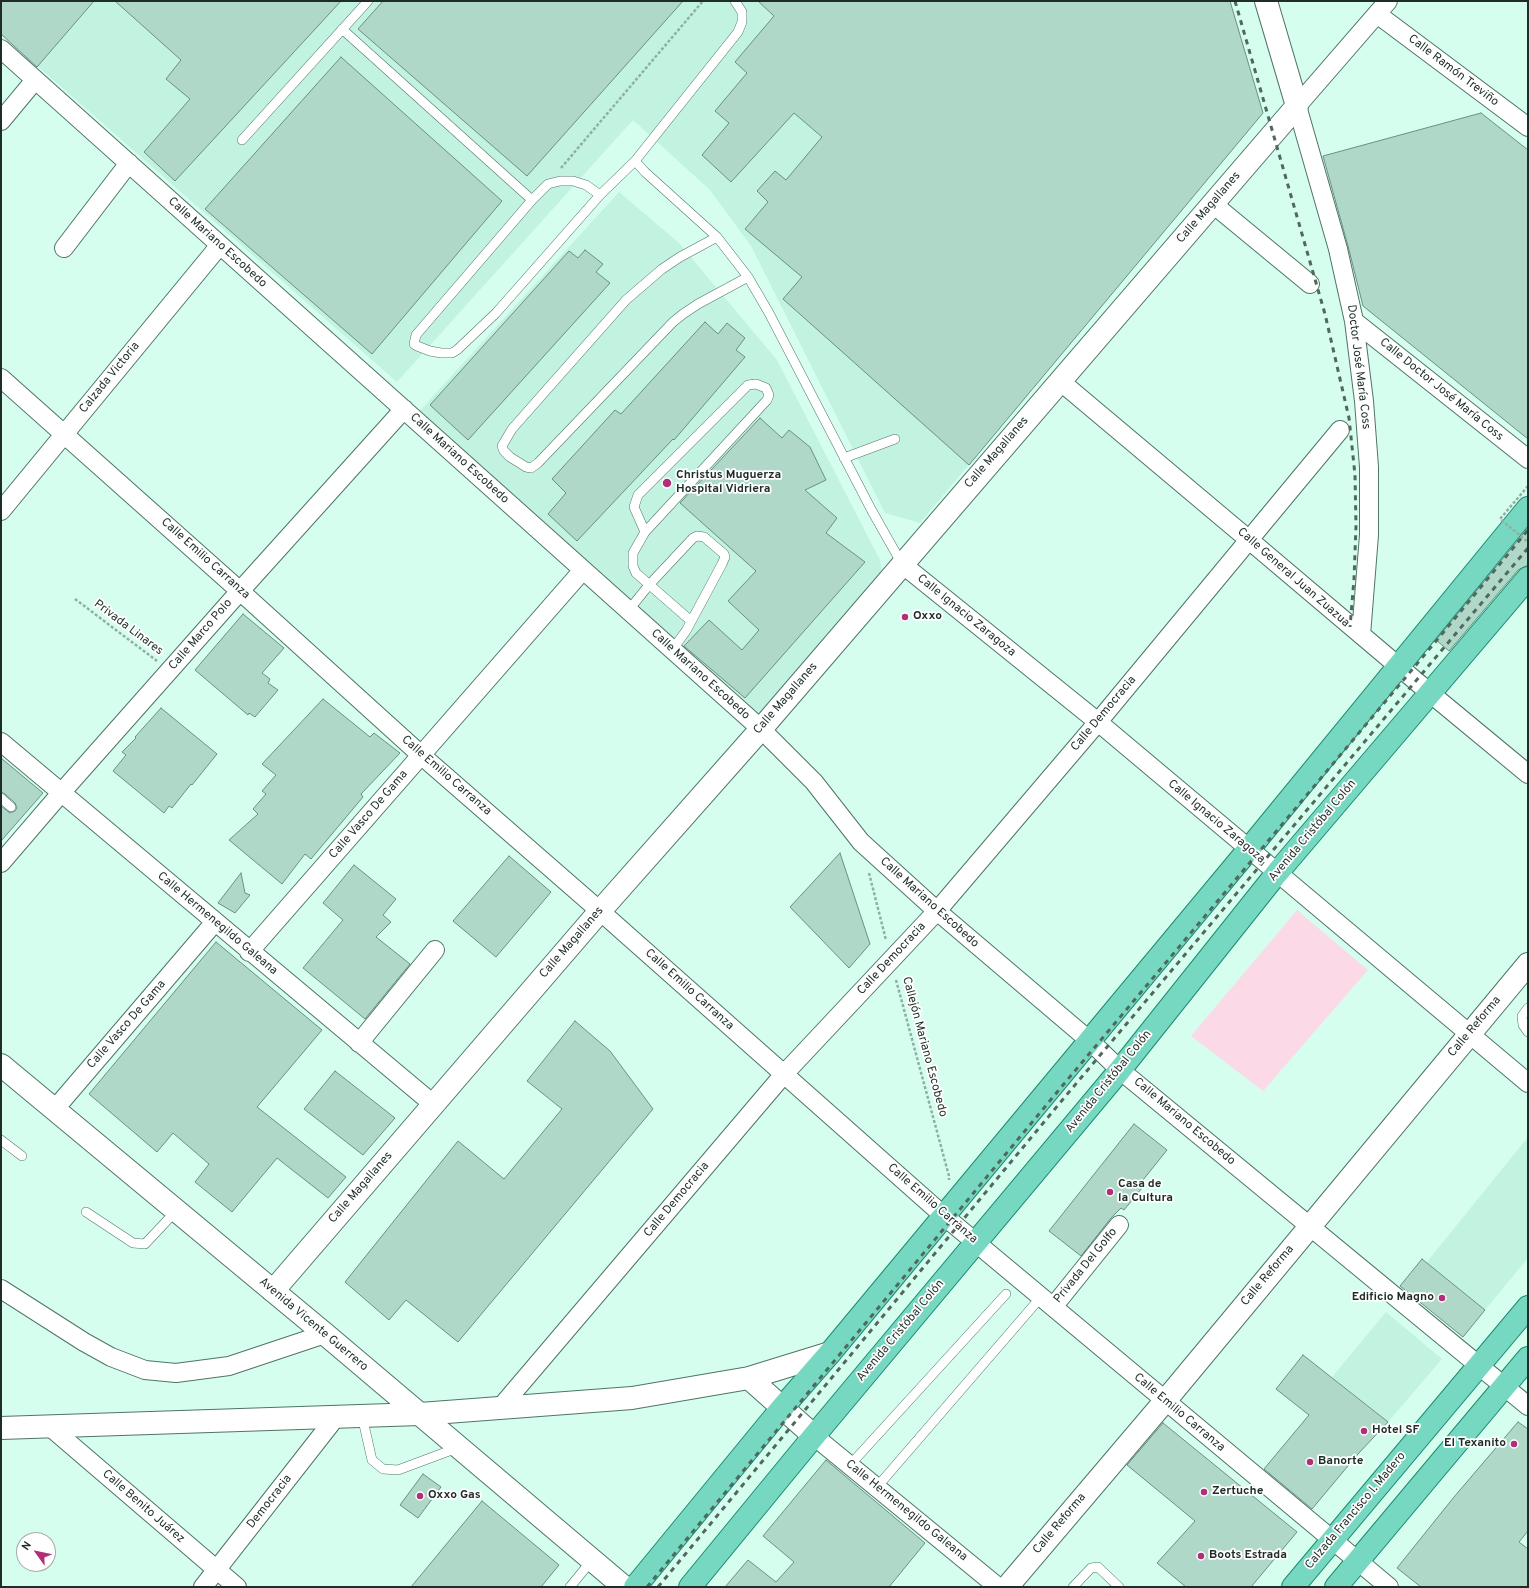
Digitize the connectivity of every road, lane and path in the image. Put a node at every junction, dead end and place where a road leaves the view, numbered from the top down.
1 (368, 1) edge
2 (703, 1) edge
3 (735, 1) edge
4 (1266, 1) edge
5 (1383, 8) edge
6 (342, 29) junction
7 (1, 49) edge
8 (35, 80) junction
9 (1297, 106) junction
10 (1, 121) edge
11 (1528, 127) edge
12 (242, 140) dead end
13 (635, 161) junction
14 (129, 163) junction
15 (548, 184) junction
16 (600, 195) junction
17 (532, 200) junction
18 (1213, 204) junction
19 (716, 236) junction
20 (220, 245) junction
21 (64, 248) dead end
22 (748, 277) junction
23 (1310, 284) dead end
24 (1354, 321) junction
25 (1, 378) edge
26 (1060, 381) junction
27 (404, 409) junction
28 (1340, 430) dead end
29 (64, 434) junction
30 (895, 439) dead end
31 (844, 458) junction
32 (1528, 459) edge
33 (1528, 486) edge
34 (1528, 508) edge
35 (1, 511) edge
36 (645, 532) junction
37 (1248, 539) junction
38 (1528, 542) edge
39 (902, 564) junction
40 (583, 570) junction
41 (1528, 578) edge
42 (649, 585) junction
43 (240, 591) junction
44 (75, 599) dead end
45 (628, 611) junction
46 (691, 621) junction
47 (1361, 635) junction
48 (672, 650) junction
49 (1399, 667) junction
50 (170, 671) junction
51 (1430, 694) junction
52 (1098, 722) junction
53 (761, 729) junction
54 (1, 742) edge
55 (421, 755) junction
56 (1528, 774) edge
57 (61, 793) junction
58 (1, 798) edge
59 (11, 807) dead end
60 (1249, 849) junction
61 (1, 863) edge
62 (869, 872) dead end
63 (1277, 872) junction
64 (600, 910) junction
65 (937, 911) junction
66 (214, 923) junction
67 (435, 950) dead end
68 (249, 952) junction
69 (891, 961) junction
70 (1528, 964) edge
71 (1528, 1008) edge
72 (1528, 1032) edge
73 (1470, 1034) junction
74 (1090, 1041) junction
75 (360, 1043) junction
76 (1, 1065) edge
77 (1120, 1070) junction
78 (784, 1074) junction
79 (1528, 1082) edge
80 (433, 1104) junction
81 (54, 1110) junction
82 (1, 1140) edge
83 (22, 1156) dead end
84 (176, 1211) junction
85 (86, 1212) dead end
86 (939, 1212) junction
87 (1119, 1225) dead end
88 (1310, 1226) junction
89 (976, 1242) junction
90 (1, 1289) edge
91 (273, 1291) junction
92 (1006, 1294) dead end
93 (1047, 1302) junction
94 (1528, 1307) edge
95 (325, 1334) junction
96 (830, 1353) junction
97 (1528, 1358) edge
98 (1479, 1366) junction
99 (749, 1378) junction
100 (1504, 1386) junction
101 (1165, 1400) junction
102 (1528, 1406) edge
103 (500, 1408) junction
104 (782, 1408) junction
105 (420, 1414) junction
106 (362, 1416) junction
107 (336, 1417) junction
108 (49, 1426) junction
109 (4, 1432) edge
110 (814, 1436) junction
111 (458, 1447) junction
112 (850, 1466) junction
113 (878, 1487) junction
114 (1332, 1540) junction
115 (592, 1560) junction
116 (1358, 1561) junction
117 (216, 1570) junction
118 (203, 1587) edge
119 (237, 1587) edge
120 (570, 1587) edge
121 (624, 1587) edge
122 (635, 1587) edge
123 (690, 1587) edge
124 (998, 1587) edge
125 (1007, 1587) edge
126 (1073, 1587) edge
127 (1119, 1587) edge
128 (1293, 1587) edge
129 (1336, 1587) edge
130 (1389, 1587) edge

1 - 6 lane
2 - 15 path
3 - 13 lane
4 - 9 street
5 - 9 street
5 - 11 street, Calle Ramón Treviño
6 - 12 lane
6 - 17 lane
7 - 8 street, Calle Mariano Escobedo
8 - 10 street
8 - 14 street, Calle Mariano Escobedo
9 - 18 street, Calle Magallanes
9 - 24 street, Doctor José María Coss
13 - 16 lane
13 - 19 lane
14 - 20 street, Calle Mariano Escobedo
14 - 21 street
15 - 16 lane
15 - 17 lane
16 - 17 lane
18 - 23 street
18 - 26 street, Calle Magallanes
19 - 22 lane
19 - 22 lane
20 - 27 street, Calle Mariano Escobedo
20 - 29 street, Calzada Victoria
22 - 31 lane
24 - 32 street, Calle Doctor José María Coss
24 - 47 street, Doctor José María Coss
25 - 29 street, Calle Emilio Carranza
26 - 37 street, Calle General Juan Zuazua
26 - 39 street, Calle Magallanes
27 - 40 street, Calle Mariano Escobedo
27 - 43 street, Calle Marco Polo
28 - 37 street, Calle Democracia
29 - 35 street, Calzada Victoria
29 - 43 street, Calle Emilio Carranza
30 - 31 lane
31 - 39 lane
33 - 38 path, bridge
34 - 49 main road
36 - 36 lane
36 - 42 lane
37 - 47 street, Calle General Juan Zuazua
37 - 52 street, Calle Democracia
39 - 52 street, Calle Ignacio Zaragoza
39 - 53 street, Calle Magallanes
40 - 45 street, Calle Mariano Escobedo
40 - 55 street, Calle Vasco De Gama
41 - 51 main road, Avenida Cristóbal Colón
42 - 45 lane
42 - 46 lane
42 - 46 lane
43 - 50 street, Calle Marco Polo
43 - 55 street, Calle Emilio Carranza
44 - 50 path, Privada Linares
45 - 48 street, Calle Mariano Escobedo
46 - 48 lane
47 - 49 street, Calle General Juan Zuazua
48 - 53 street, Calle Mariano Escobedo
49 - 51 street, Calle General Juan Zuazua
49 - 60 main road
50 - 57 street, Calle Marco Polo
51 - 56 street, Calle General Juan Zuazua
51 - 63 main road, Avenida Cristóbal Colón
52 - 60 street, Calle Ignacio Zaragoza
52 - 65 street, Calle Democracia
53 - 64 street, Calle Magallanes
53 - 65 street, Calle Mariano Escobedo
54 - 57 street, Calle Hermenegildo Galeana
55 - 64 street, Calle Emilio Carranza
55 - 68 street, Calle Vasco De Gama
57 - 61 street, Calle Marco Polo
57 - 66 street, Calle Hermenegildo Galeana
58 - 59 lane
60 - 63 street, Calle Ignacio Zaragoza
60 - 74 main road
62 - 69 path, Callejón Mariano Escobedo
63 - 73 street, Calle Ignacio Zaragoza
63 - 77 main road, Avenida Cristóbal Colón
64 - 78 street, Calle Emilio Carranza
64 - 80 street, Calle Magallanes
65 - 69 street, Calle Democracia
65 - 74 street, Calle Mariano Escobedo
66 - 68 street, Calle Hermenegildo Galeana
66 - 81 street, Calle Vasco De Gama
67 - 75 street
68 - 75 street, Calle Hermenegildo Galeana
69 - 78 street, Calle Democracia
69 - 86 path, Callejón Mariano Escobedo
70 - 73 street, Calle Reforma
71 - 72 lane
73 - 79 street, Calle Ignacio Zaragoza
73 - 88 street, Calle Reforma
74 - 77 street, Calle Mariano Escobedo
74 - 86 main road
75 - 80 street, Calle Hermenegildo Galeana
76 - 81 street, Avenida Vicente Guerrero
77 - 88 street, Calle Mariano Escobedo
77 - 89 main road, Avenida Cristóbal Colón
78 - 86 street, Calle Emilio Carranza
78 - 103 street, Calle Democracia
80 - 91 street, Calle Magallanes
81 - 84 street, Avenida Vicente Guerrero
82 - 83 lane
84 - 85 lane
84 - 91 street, Avenida Vicente Guerrero
86 - 89 street, Calle Emilio Carranza
86 - 96 main road
87 - 93 street, Privada Del Golfo
88 - 98 street, Calle Mariano Escobedo
88 - 101 street, Calle Reforma
89 - 93 street, Calle Emilio Carranza
89 - 110 main road, Avenida Cristóbal Colón
90 - 95 street
91 - 95 street, Avenida Vicente Guerrero
92 - 112 lane
93 - 101 street, Calle Emilio Carranza
93 - 113 lane
94 - 98 main road, Calzada Francisco I. Madero
95 - 105 street, Avenida Vicente Guerrero
96 - 99 street
96 - 104 main road
97 - 100 main road
98 - 100 street, Calle Mariano Escobedo
98 - 114 main road, Calzada Francisco I. Madero
99 - 103 street
99 - 104 street
100 - 102 street, Calle Mariano Escobedo
100 - 116 main road
101 - 114 street, Calle Emilio Carranza
101 - 125 street, Calle Reforma
103 - 105 street
104 - 110 street
104 - 122 main road
105 - 106 street
105 - 111 street, Avenida Vicente Guerrero
106 - 107 street
106 - 111 lane
107 - 108 street
107 - 117 street, Democracia
108 - 109 street
108 - 117 street, Calle Benito Juárez
110 - 112 street, Calle Hermenegildo Galeana
110 - 123 main road, Avenida Cristóbal Colón
111 - 115 street, Avenida Vicente Guerrero
112 - 113 street, Calle Hermenegildo Galeana
113 - 124 street, Calle Hermenegildo Galeana
114 - 116 street, Calle Emilio Carranza
114 - 128 main road, Calzada Francisco I. Madero
115 - 120 lane
115 - 121 street, Avenida Vicente Guerrero
116 - 129 main road
116 - 130 street, Calle Emilio Carranza
117 - 118 street, Democracia
117 - 119 street, Calle Benito Juárez
126 - 127 lane

